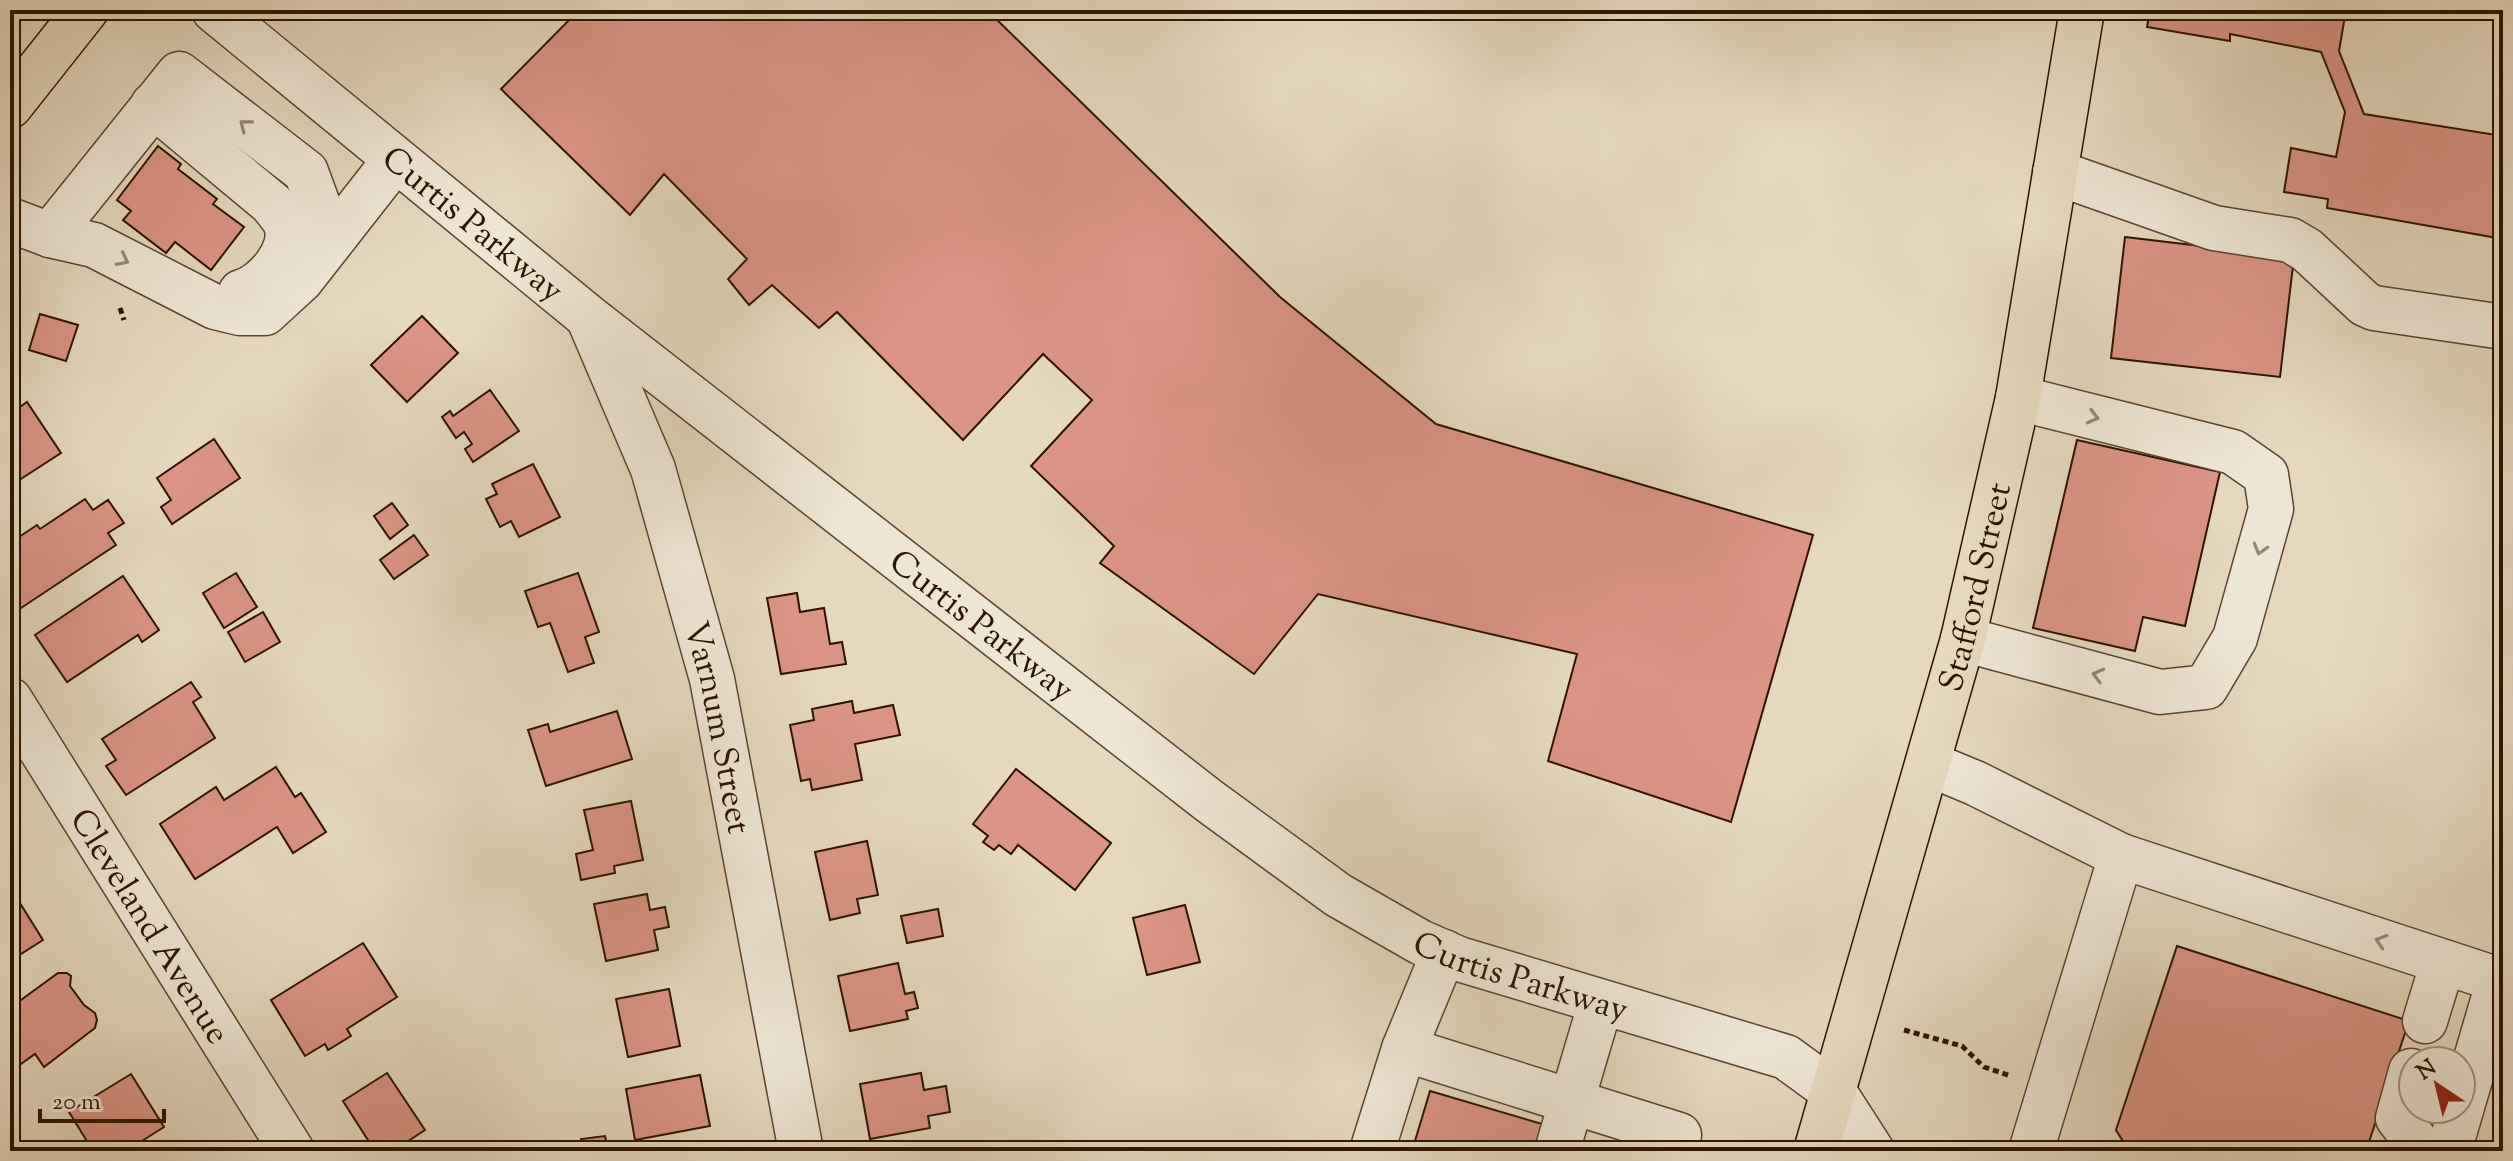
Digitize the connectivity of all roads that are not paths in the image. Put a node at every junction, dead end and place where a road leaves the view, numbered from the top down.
1 (86, 10) edge
2 (214, 10) edge
3 (2082, 10) edge
4 (153, 105) junction
5 (10, 106) edge
6 (390, 168) junction
7 (306, 172) junction
8 (2055, 172) junction
9 (30, 228) edge
10 (331, 240) junction
11 (195, 297) junction
12 (587, 316) junction
13 (2503, 327) edge
14 (2018, 398) junction
15 (1963, 639) junction
16 (10, 700) edge
17 (1929, 764) junction
18 (2121, 856) junction
19 (1444, 952) junction
20 (2443, 962) junction
21 (1601, 1002) junction
22 (2425, 1021) dead end
23 (1404, 1049) junction
24 (1834, 1092) junction
25 (1572, 1100) junction
26 (2403, 1125) edge
27 (292, 1151) edge
28 (801, 1151) edge
29 (1372, 1151) edge
30 (1557, 1151) edge
31 (1674, 1151) edge
32 (1816, 1151) edge
33 (1872, 1151) edge
34 (2031, 1151) edge
35 (2423, 1151) edge
36 (2449, 1151) edge

1 - 5 main road
2 - 6 street, Curtis Parkway
3 - 8 main road, Stafford Street
7 -> 4 street
4 - 9 street
4 - 11 street
6 - 7 street
6 - 10 street
6 - 12 street, Curtis Parkway
7 - 10 street
8 - 13 street
8 - 14 main road, Stafford Street
9 -> 11 street
10 - 11 street
12 - 19 street, Curtis Parkway
12 - 28 street, Varnum Street
14 - 15 main road, Stafford Street
14 -> 15 street
15 - 17 main road, Stafford Street
16 - 27 street, Cleveland Avenue
17 - 18 street
17 - 24 main road, Stafford Street
20 -> 18 street
18 - 34 street
19 - 21 street, Curtis Parkway
19 - 23 street
20 - 22 street
20 - 36 street
21 - 24 street, Curtis Parkway
21 - 25 street
23 - 25 street
23 - 29 street
24 - 32 main road, Stafford Street
24 - 33 street
25 - 30 street
25 - 31 street
26 - 35 street

